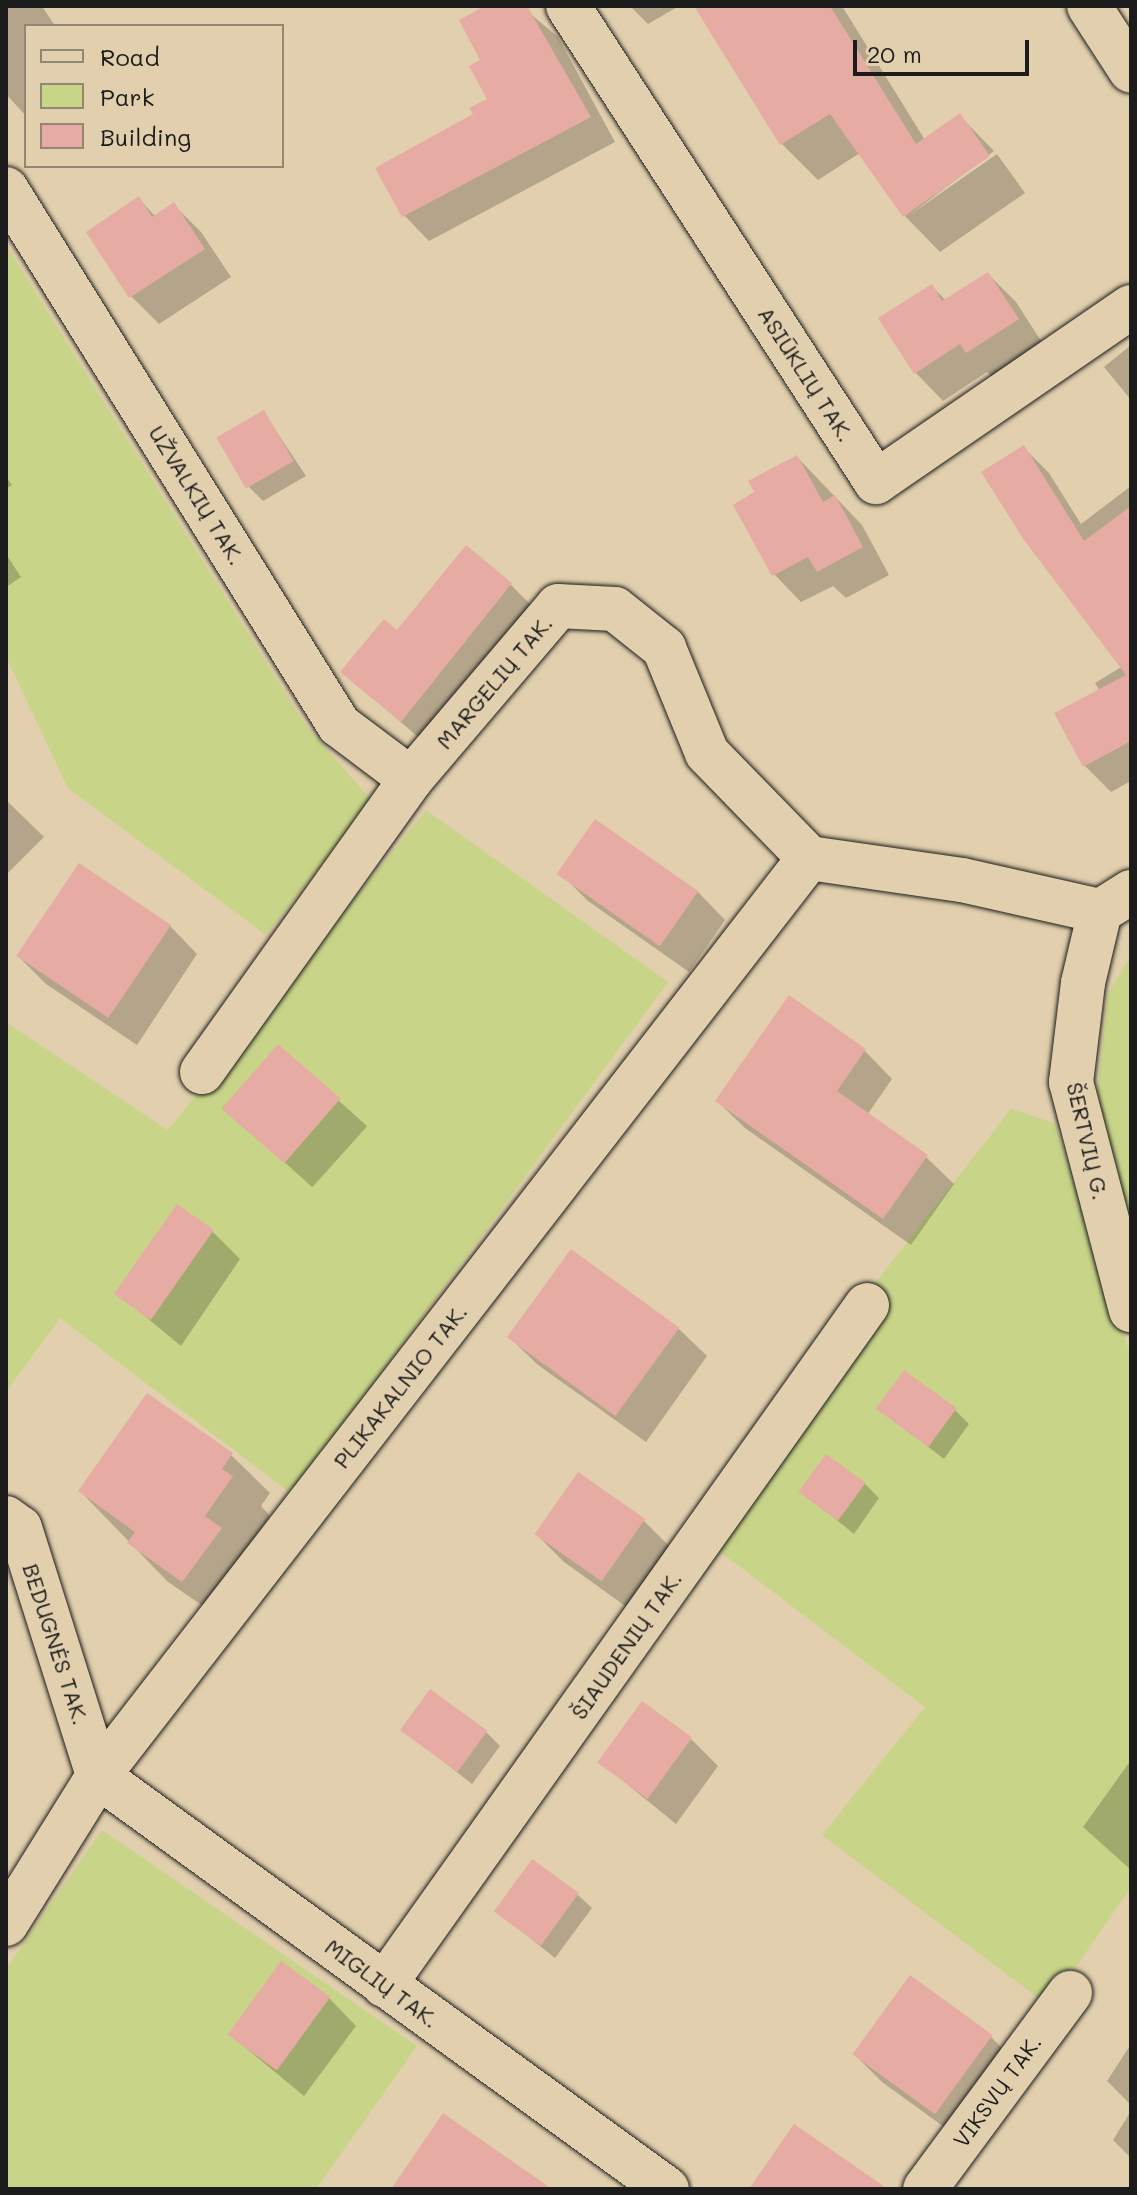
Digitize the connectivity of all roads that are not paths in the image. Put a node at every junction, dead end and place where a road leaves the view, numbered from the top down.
1 (568, 6) edge
2 (1089, 6) edge
3 (1131, 71) edge
4 (6, 189) edge
5 (1131, 307) edge
6 (411, 779) junction
7 (809, 858) junction
8 (1116, 902) edge
9 (202, 1072) dead end
10 (867, 1305) dead end
11 (1131, 1310) edge
12 (6, 1518) edge
13 (98, 1776) junction
14 (6, 1924) edge
15 (384, 1985) junction
16 (1070, 1993) dead end
17 (667, 2189) edge
18 (925, 2189) edge

1 - 5 street, ASIŪKLIŲ TAK.
2 - 3 street
4 - 6 street, UŽVALKIŲ TAK.
6 - 7 street, MARGELIŲ TAK.
6 - 9 street, MARGELIŲ TAK.
7 - 8 street
7 - 13 street, PLIKAKALNIO TAK.
8 - 11 street, ŠERTVIŲ G.
10 - 15 street, ŠIAUDENIŲ TAK.
12 - 13 street, BEDUGNĖS TAK.
13 - 14 street, PLIKAKALNIO TAK.
13 - 15 street, MIGLIŲ TAK.
15 - 17 street, MIGLIŲ TAK.
16 - 18 street, VIKSVŲ TAK.

